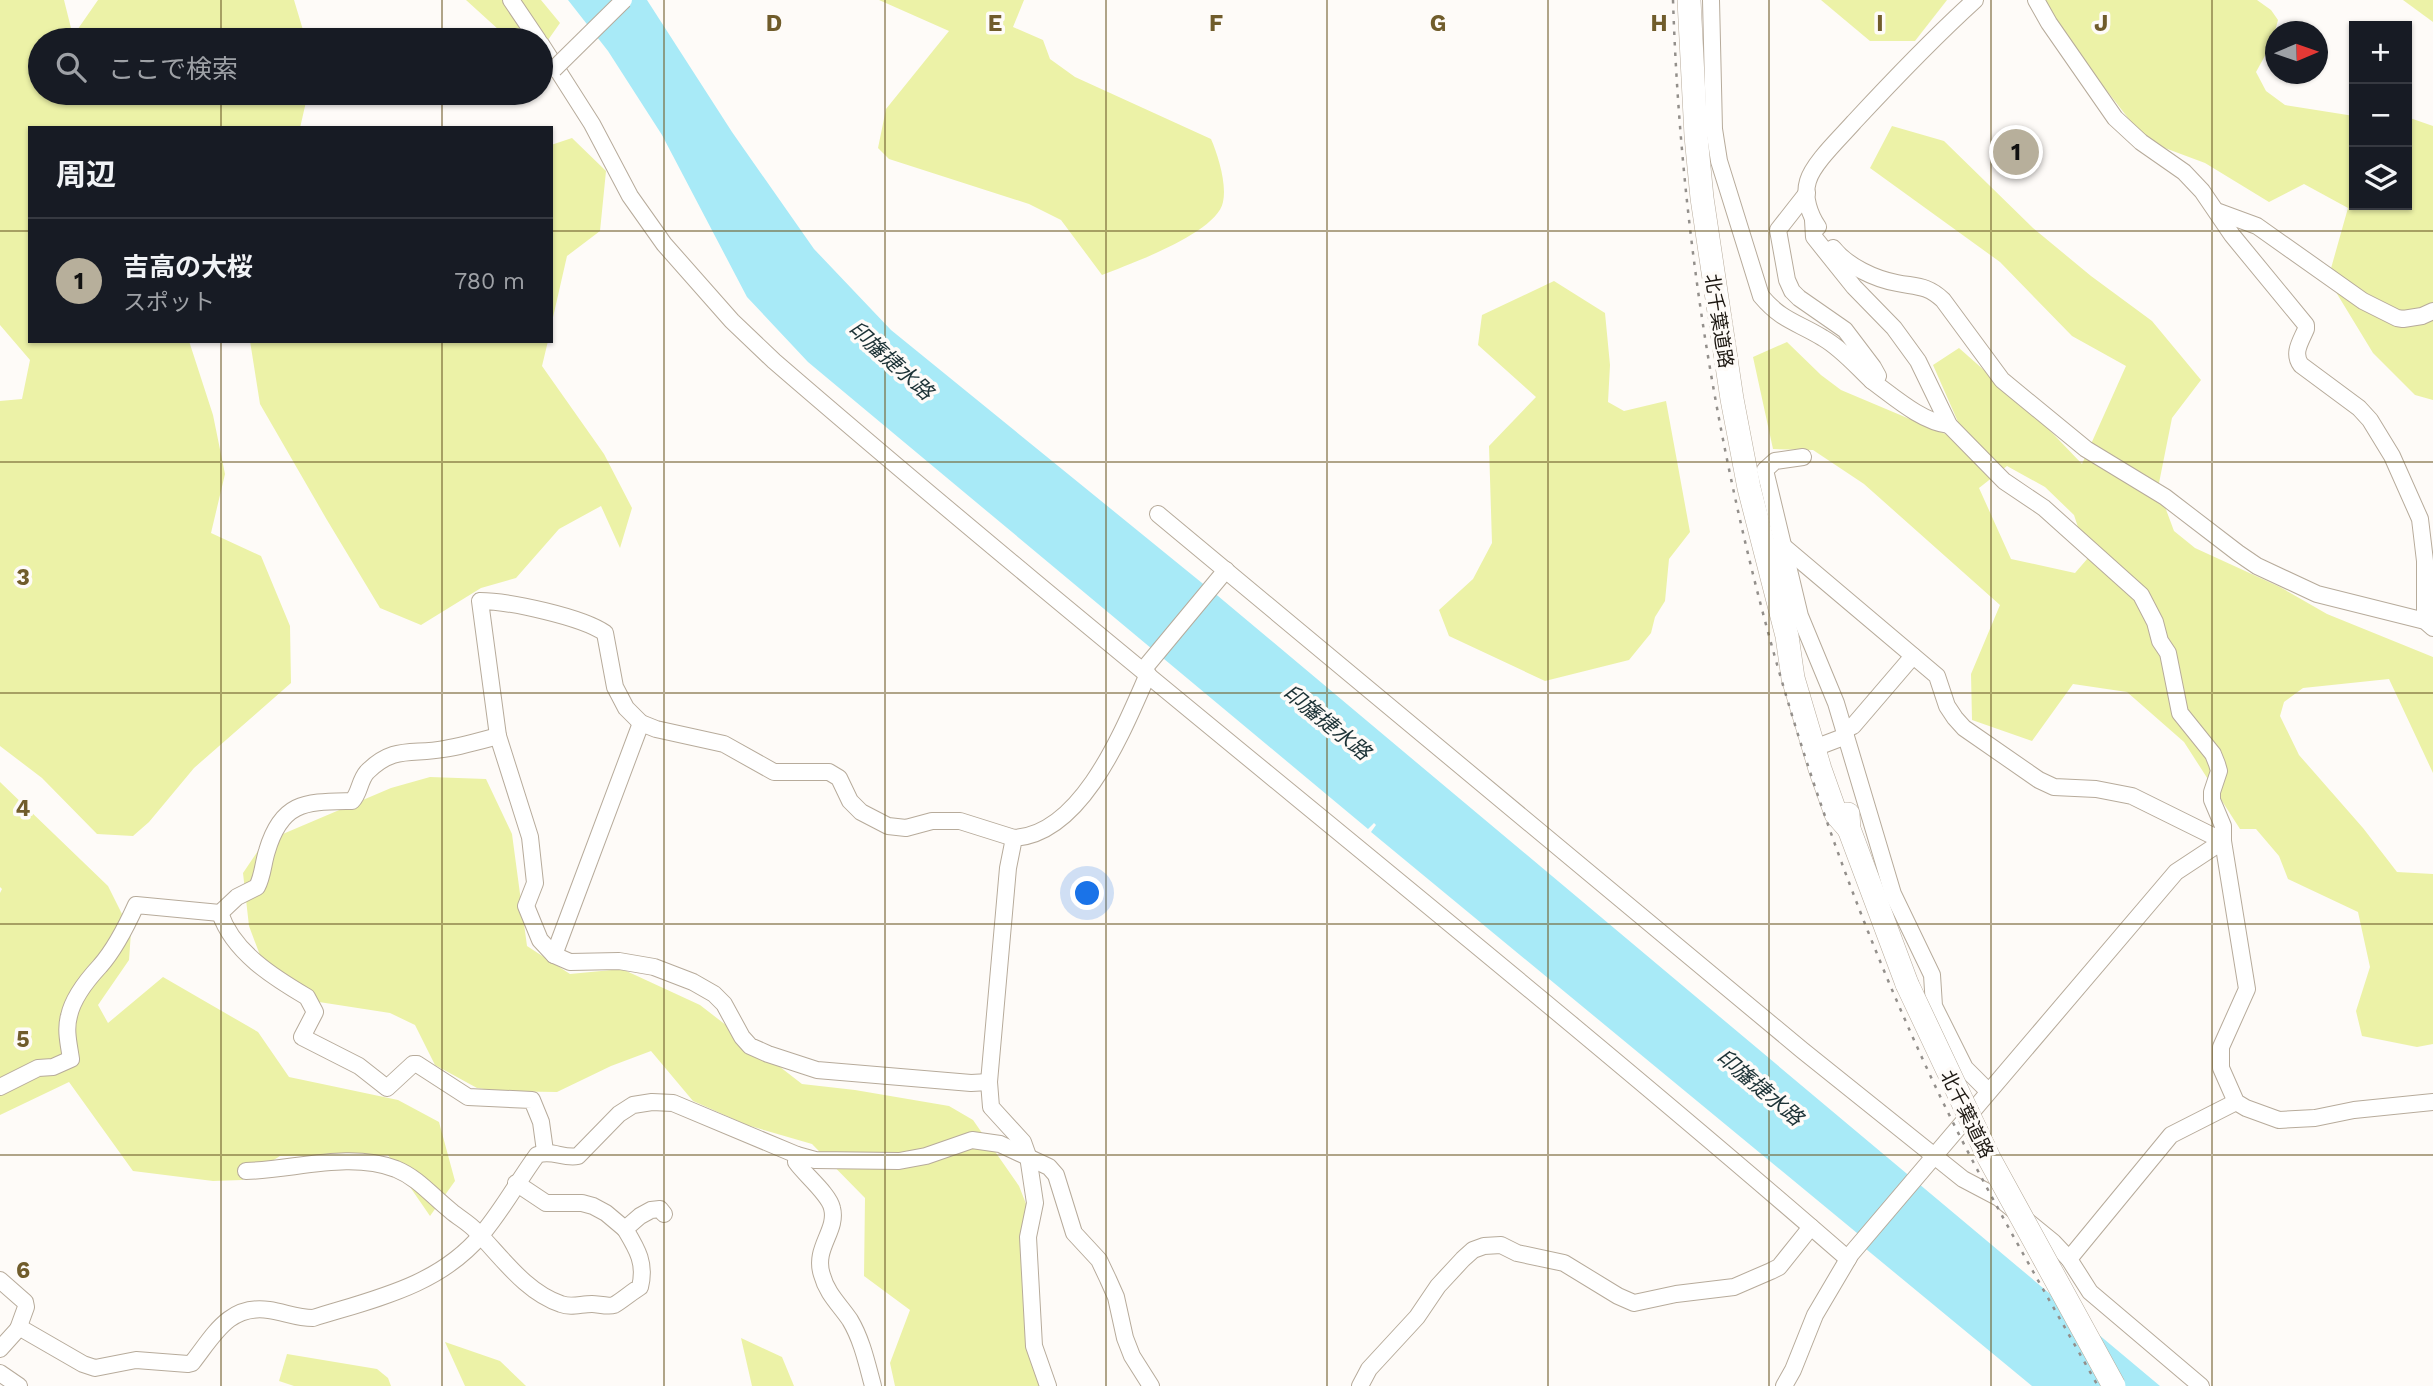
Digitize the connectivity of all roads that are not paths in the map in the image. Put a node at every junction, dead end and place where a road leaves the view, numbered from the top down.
1 (511, 0) edge
2 (624, 0) edge
3 (1689, 0) edge
4 (1711, 0) edge
5 (1975, 0) edge
6 (2036, 0) edge
7 (530, 28) edge
8 (553, 64) edge
9 (554, 69) dead end
10 (1807, 193) junction
11 (2217, 212) junction
12 (1813, 220) junction
13 (2433, 311) edge
14 (1872, 382) junction
15 (1949, 425) junction
16 (1803, 457) dead end
17 (1158, 514) dead end
18 (1782, 545) junction
19 (1221, 576) junction
20 (2429, 625) edge
21 (1787, 636) junction
22 (1913, 656) junction
23 (1147, 668) junction
24 (641, 723) junction
25 (498, 736) junction
26 (1839, 736) junction
27 (1849, 829) junction
28 (1014, 838) junction
29 (2223, 841) junction
30 (220, 913) junction
31 (554, 955) junction
32 (989, 1083) junction
33 (0, 1087) edge
34 (1988, 1091) junction
35 (2236, 1102) junction
36 (2433, 1102) edge
37 (545, 1151) junction
38 (797, 1155) junction
39 (1028, 1156) junction
40 (1929, 1162) junction
41 (246, 1171) dead end
42 (516, 1183) junction
43 (664, 1214) dead end
44 (1811, 1227) junction
45 (625, 1229) junction
46 (481, 1236) junction
47 (1850, 1257) junction
48 (2069, 1259) junction
49 (0, 1280) edge
50 (18, 1329) junction
51 (0, 1349) edge
52 (0, 1373) edge
53 (19, 1386) edge
54 (873, 1386) edge
55 (1048, 1386) edge
56 (1151, 1386) edge
57 (1360, 1386) edge
58 (1784, 1386) edge
59 (2114, 1386) edge
60 (2202, 1386) edge

1 - 7 street
2 - 9 street, bridge
3 - 21 highway, 北千葉道路
4 - 14 street
5 - 10 street
6 - 11 street
8 - 23 street
10 - 12 street
10 - 14 street
11 - 13 street
11 - 20 street
12 - 15 street
12 - 20 street
14 - 15 street
15 - 29 street
16 - 18 street
17 - 19 street
18 - 22 street
18 - 26 street
19 - 23 street
19 - 40 street
21 - 26 highway, 北千葉道路
21 - 27 highway, 北千葉道路
22 - 26 street
22 - 29 street
23 - 28 street
23 - 44 street
24 - 25 street
24 - 28 street
24 - 31 street
25 - 30 street
25 - 31 street
26 - 27 highway, 北千葉道路
26 - 34 street
27 - 59 highway, 北千葉道路, bridge
28 - 32 street
29 - 34 street
29 - 35 street
30 - 33 street
30 - 37 street
31 - 32 street
32 - 39 street
34 - 40 street
35 - 36 street
35 - 48 street
37 - 38 street
37 - 42 street
38 - 39 street
38 - 54 street
39 - 55 street
39 - 56 street
40 - 47 street
40 - 48 street
41 - 46 street
42 - 45 street
42 - 46 street
43 - 45 street
44 - 47 street
44 - 57 street
45 - 46 street
46 - 50 street
47 - 58 street
48 - 60 street
49 - 50 street
50 - 51 street
52 - 53 street

